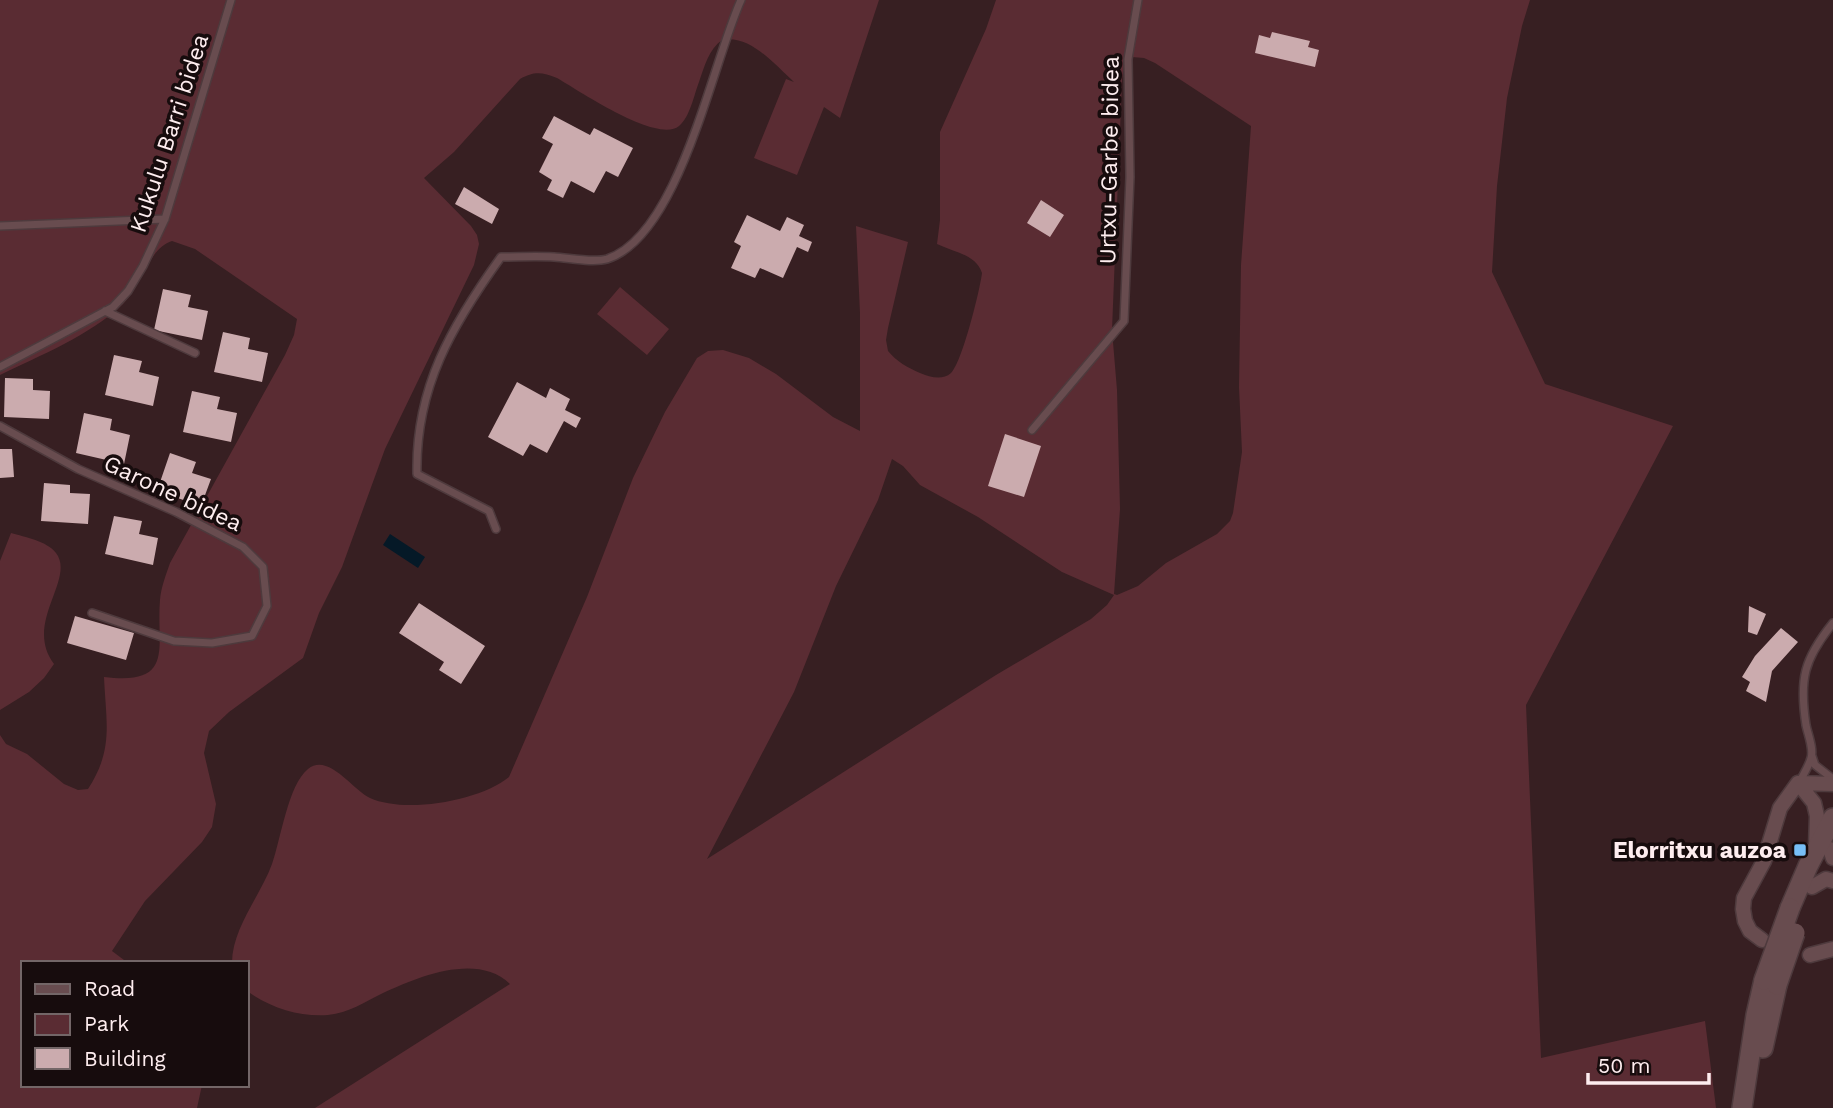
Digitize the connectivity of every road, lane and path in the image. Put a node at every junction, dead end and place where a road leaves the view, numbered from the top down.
1 (231, 0) edge
2 (741, 0) edge
3 (1138, 0) edge
4 (165, 219) junction
5 (0, 226) edge
6 (105, 311) junction
7 (195, 353) dead end
8 (0, 367) edge
9 (0, 426) edge
10 (1032, 430) dead end
11 (496, 530) dead end
12 (92, 613) dead end
13 (1833, 622) edge
14 (1812, 756) junction
15 (1833, 781) edge
16 (1798, 783) junction
17 (1833, 818) edge
18 (1828, 850) edge
19 (1833, 881) edge
20 (1812, 887) junction
21 (1796, 910) junction
22 (1762, 940) dead end
23 (1833, 949) edge
24 (1810, 955) dead end
25 (1771, 983) junction
26 (1742, 1108) edge
27 (1754, 1108) edge

1 - 4 lane, Kukulu Barri bidea
2 - 11 lane
3 - 10 lane, Urtxu-Garbe bidea
4 - 5 lane
4 - 6 lane, Kukulu Barri bidea
6 - 7 lane
6 - 8 lane, Kukulu Barri bidea
9 - 12 lane, Garone bidea
13 - 14 lane
14 - 15 lane
14 - 16 lane
15 - 16 street
16 - 18 street
16 - 22 street
17 - 18 main road
18 - 20 main road
18 - 21 main road
19 - 20 street
20 - 21 main road
21 - 25 main road, bridge
23 - 24 street
25 - 26 main road
25 - 27 main road

